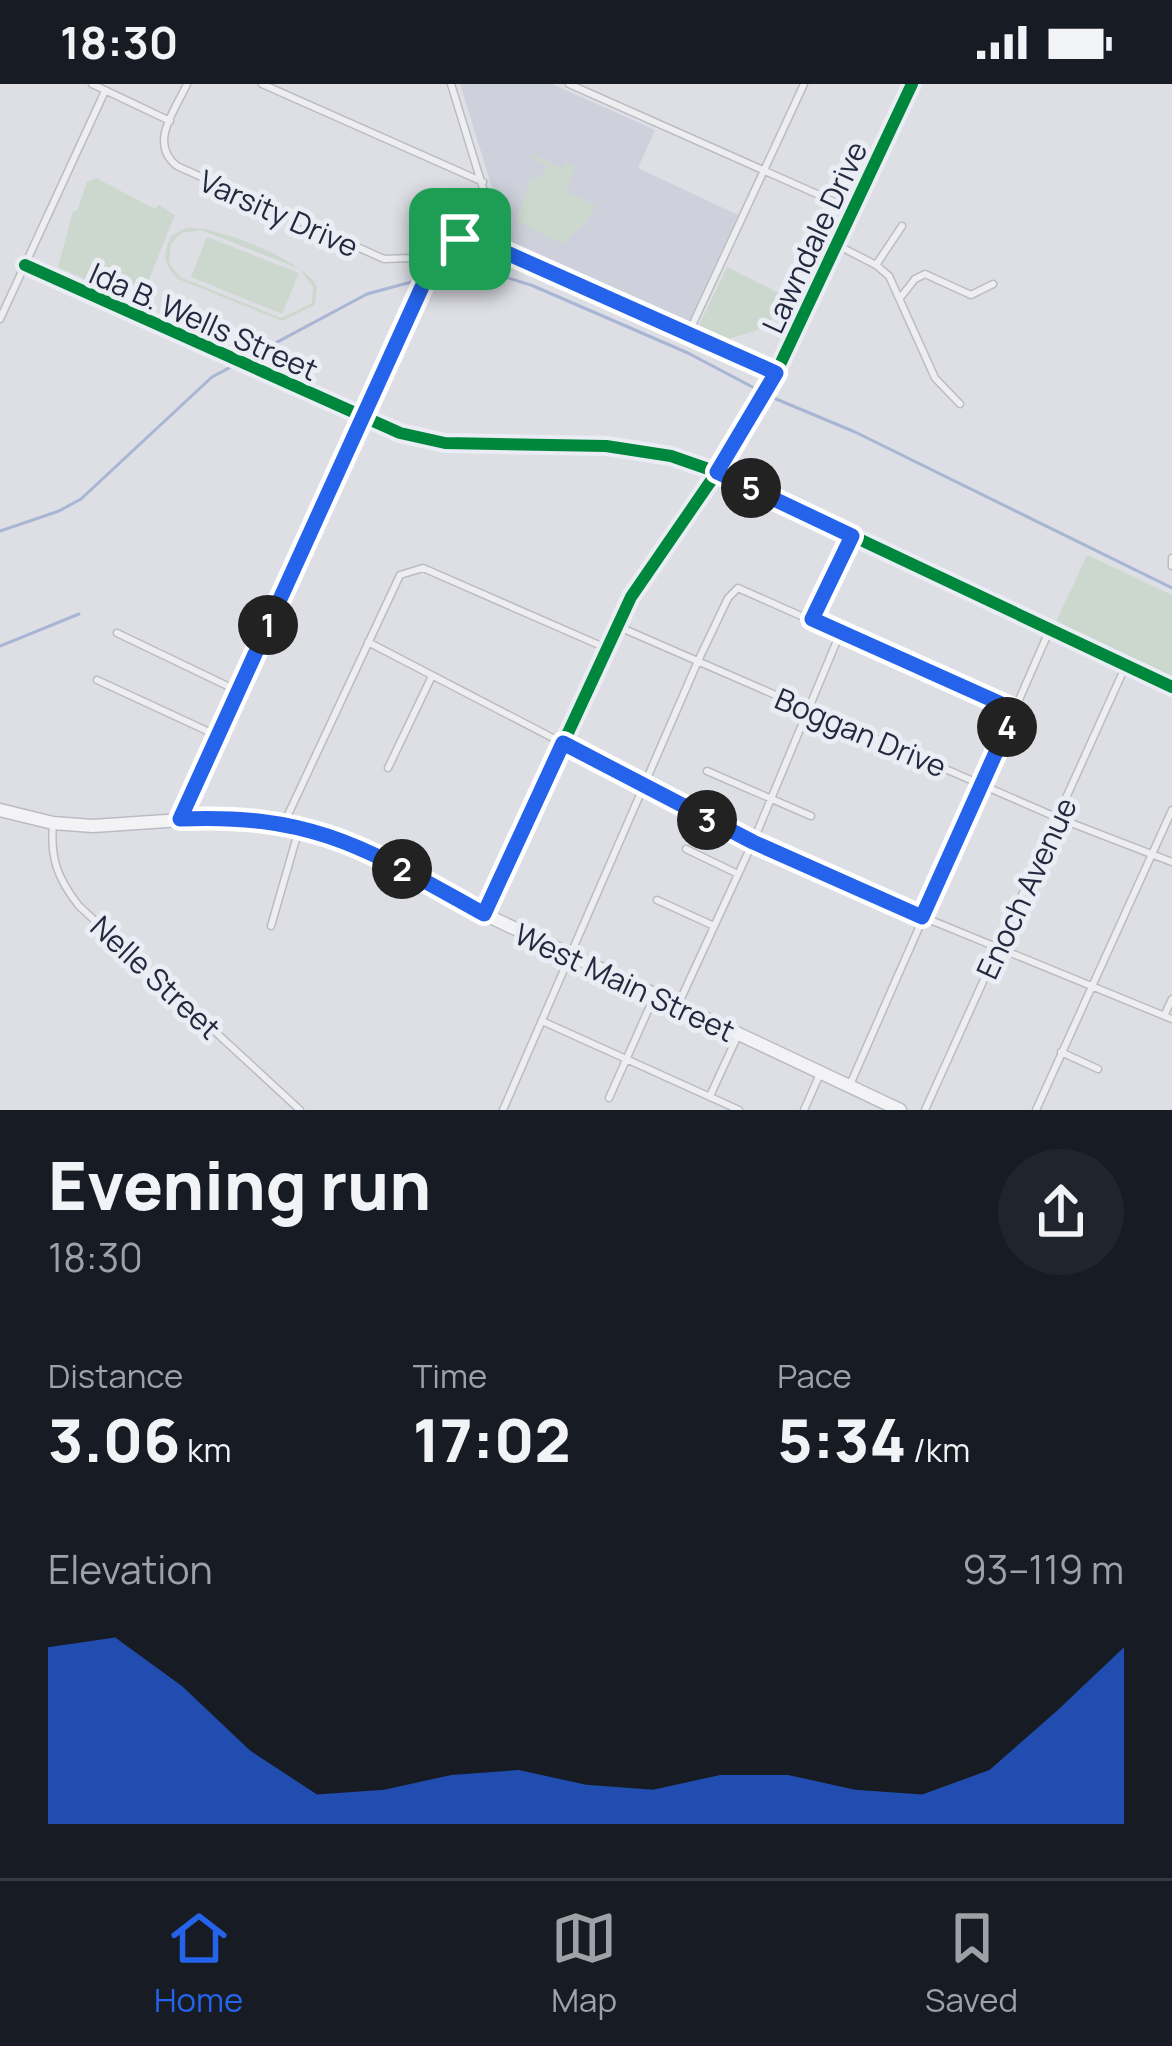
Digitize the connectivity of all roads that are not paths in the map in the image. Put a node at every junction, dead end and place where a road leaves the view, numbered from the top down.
1 (92, 84) edge
2 (188, 84) edge
3 (262, 84) edge
4 (451, 84) edge
5 (569, 84) edge
6 (804, 84) edge
7 (912, 84) edge
8 (105, 91) junction
9 (170, 121) junction
10 (764, 169) junction
11 (482, 182) junction
12 (853, 210) junction
13 (902, 226) dead end
14 (480, 243) junction
15 (837, 245) junction
16 (430, 248) junction
17 (876, 265) junction
18 (25, 266) junction
19 (993, 284) dead end
20 (900, 298) junction
21 (0, 319) edge
22 (689, 332) junction
23 (776, 373) junction
24 (960, 404) dead end
25 (362, 419) junction
26 (717, 472) junction
27 (852, 536) junction
28 (812, 619) junction
29 (617, 626) junction
30 (1050, 629) junction
31 (841, 632) junction
32 (117, 633) dead end
33 (368, 642) junction
34 (607, 648) junction
35 (698, 662) junction
36 (1126, 665) junction
37 (431, 676) junction
38 (97, 680) dead end
39 (1172, 687) edge
40 (238, 691) junction
41 (808, 710) junction
42 (1015, 710) junction
43 (218, 736) junction
44 (563, 743) junction
45 (388, 768) dead end
46 (707, 771) dead end
47 (982, 784) junction
48 (643, 786) junction
49 (771, 798) junction
50 (0, 810) edge
51 (1172, 810) edge
52 (811, 816) dead end
53 (1058, 818) junction
54 (180, 819) junction
55 (284, 822) junction
56 (53, 823) junction
57 (300, 826) junction
58 (753, 842) junction
59 (686, 849) dead end
60 (1152, 854) junction
61 (1172, 862) edge
62 (738, 874) junction
63 (657, 900) dead end
64 (484, 914) junction
65 (922, 917) junction
66 (271, 926) dead end
67 (714, 926) junction
68 (997, 948) junction
69 (568, 955) junction
70 (1091, 985) junction
71 (654, 997) junction
72 (1172, 999) edge
73 (677, 1006) junction
74 (1168, 1017) edge
75 (542, 1021) junction
76 (738, 1035) junction
77 (1061, 1052) junction
78 (627, 1057) junction
79 (1098, 1069) dead end
80 (820, 1074) junction
81 (849, 1088) junction
82 (710, 1096) junction
83 (609, 1099) dead end
84 (874, 1105) edge
85 (300, 1110) edge
86 (503, 1110) edge
87 (739, 1110) edge
88 (804, 1110) edge
89 (900, 1110) edge
90 (925, 1110) edge
91 (1036, 1110) edge

1 - 8 street
2 - 9 street
3 - 11 street
4 - 11 street
5 - 10 street
6 - 10 street
7 - 12 street, Lawndale Drive
8 - 9 street
8 - 18 street
9 - 16 street, Varsity Drive
10 - 12 street
10 - 22 street
11 - 14 street
12 - 15 street, Lawndale Drive
13 - 17 street
14 - 16 street, Varsity Drive
14 - 22 street, Varsity Drive
15 - 17 street
15 - 23 street, Lawndale Drive
16 - 25 street
17 - 20 street
18 - 21 street
18 - 25 street, Ida B. Wells Street
19 - 20 street
20 - 24 street
22 - 23 street, Varsity Drive
23 - 26 street, Lawndale Drive
25 - 26 street, Ida B. Wells Street
25 - 40 street
26 - 27 street, Ida B. Wells Street
26 - 29 street, Lawndale Drive
27 - 28 street
27 - 30 street, Ida B. Wells Street
28 - 31 street
28 - 35 street
29 - 34 street, Lawndale Drive
29 - 35 street, Boggan Drive
30 - 36 street, Ida B. Wells Street
30 - 42 street
31 - 41 street
31 - 42 street
32 - 40 street
33 - 34 street
33 - 37 street
33 - 55 street
34 - 44 street, Lawndale Drive
35 - 41 street, Boggan Drive
35 - 48 street
36 - 39 street, Ida B. Wells Street
36 - 53 street, Enoch Avenue
37 - 44 street
37 - 45 street
38 - 43 street
40 - 43 street
41 - 47 street, Boggan Drive
41 - 49 street
42 - 47 street
43 - 54 street
44 - 48 street
44 - 64 street, Lawndale Drive
46 - 49 street
47 - 53 street, Boggan Drive
47 - 65 street
48 - 58 street
48 - 69 street
49 - 52 street
49 - 58 street
50 - 56 main road, West Main Street
51 - 60 street
53 - 60 street, Boggan Drive
53 - 68 street, Enoch Avenue
54 - 55 main road, West Main Street
54 - 56 main road, West Main Street
55 - 57 main road, West Main Street
56 - 85 street, Nelle Street
57 - 64 main road, West Main Street
57 - 66 street
58 - 62 street
58 - 65 street
59 - 62 street
60 - 61 street, Boggan Drive
60 - 70 street
62 - 67 street
63 - 67 street
64 - 69 main road, West Main Street
65 - 68 street
65 - 81 street
67 - 73 street
68 - 70 street
68 - 90 street, Enoch Avenue
69 - 71 main road, West Main Street
69 - 75 street
70 - 74 street
70 - 77 street
71 - 73 main road, West Main Street
71 - 78 street
72 - 74 street
73 - 76 main road, West Main Street
75 - 78 street
75 - 86 street
76 - 80 main road, West Main Street
76 - 82 street
77 - 79 street
77 - 91 street
78 - 82 street
78 - 83 street
80 - 81 main road, West Main Street
80 - 88 street
81 - 84 main road, West Main Street
82 - 87 street
84 - 89 main road, West Main Street

